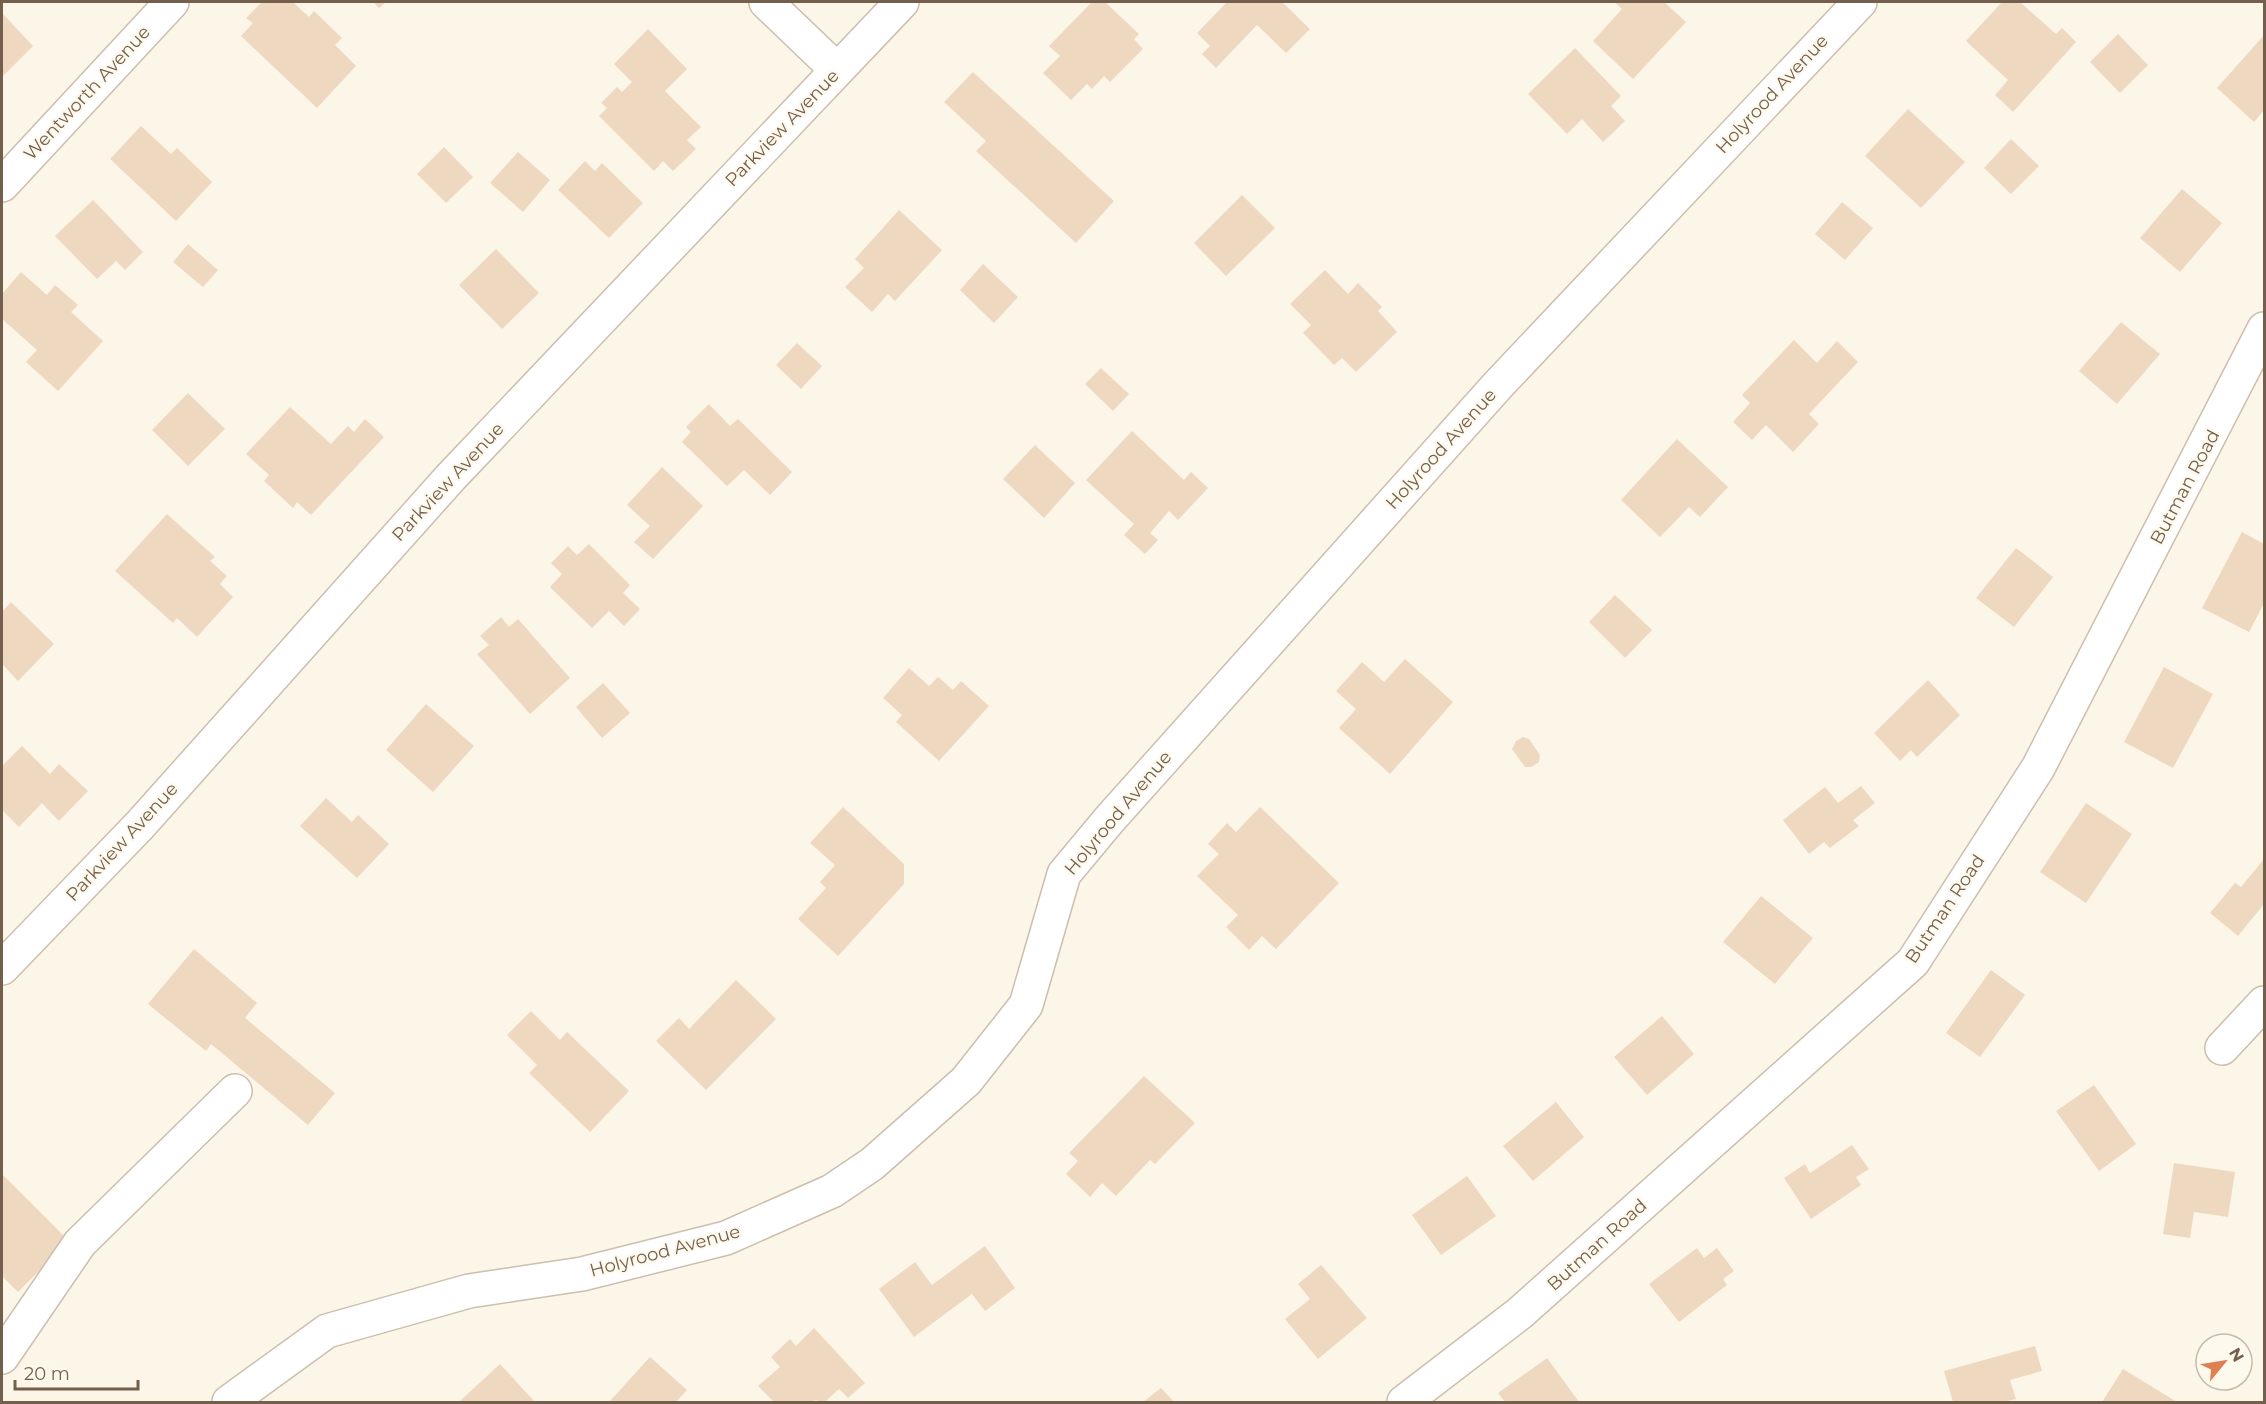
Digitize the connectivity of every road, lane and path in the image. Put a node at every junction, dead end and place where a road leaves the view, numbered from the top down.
1 (172, 2) edge
2 (766, 2) edge
3 (902, 2) edge
4 (1860, 2) edge
5 (837, 70) junction
6 (2, 185) edge
7 (2265, 329) edge
8 (2, 968) edge
9 (2265, 1003) edge
10 (2222, 1048) dead end
11 (235, 1090) dead end
12 (2, 1357) edge
13 (229, 1402) edge
14 (1404, 1402) edge

1 - 6 street, Wentworth Avenue
2 - 5 street
3 - 5 street, Parkview Avenue
4 - 13 street, Holyrood Avenue
5 - 8 street, Parkview Avenue
7 - 14 street, Butman Road
9 - 10 street
11 - 12 street

